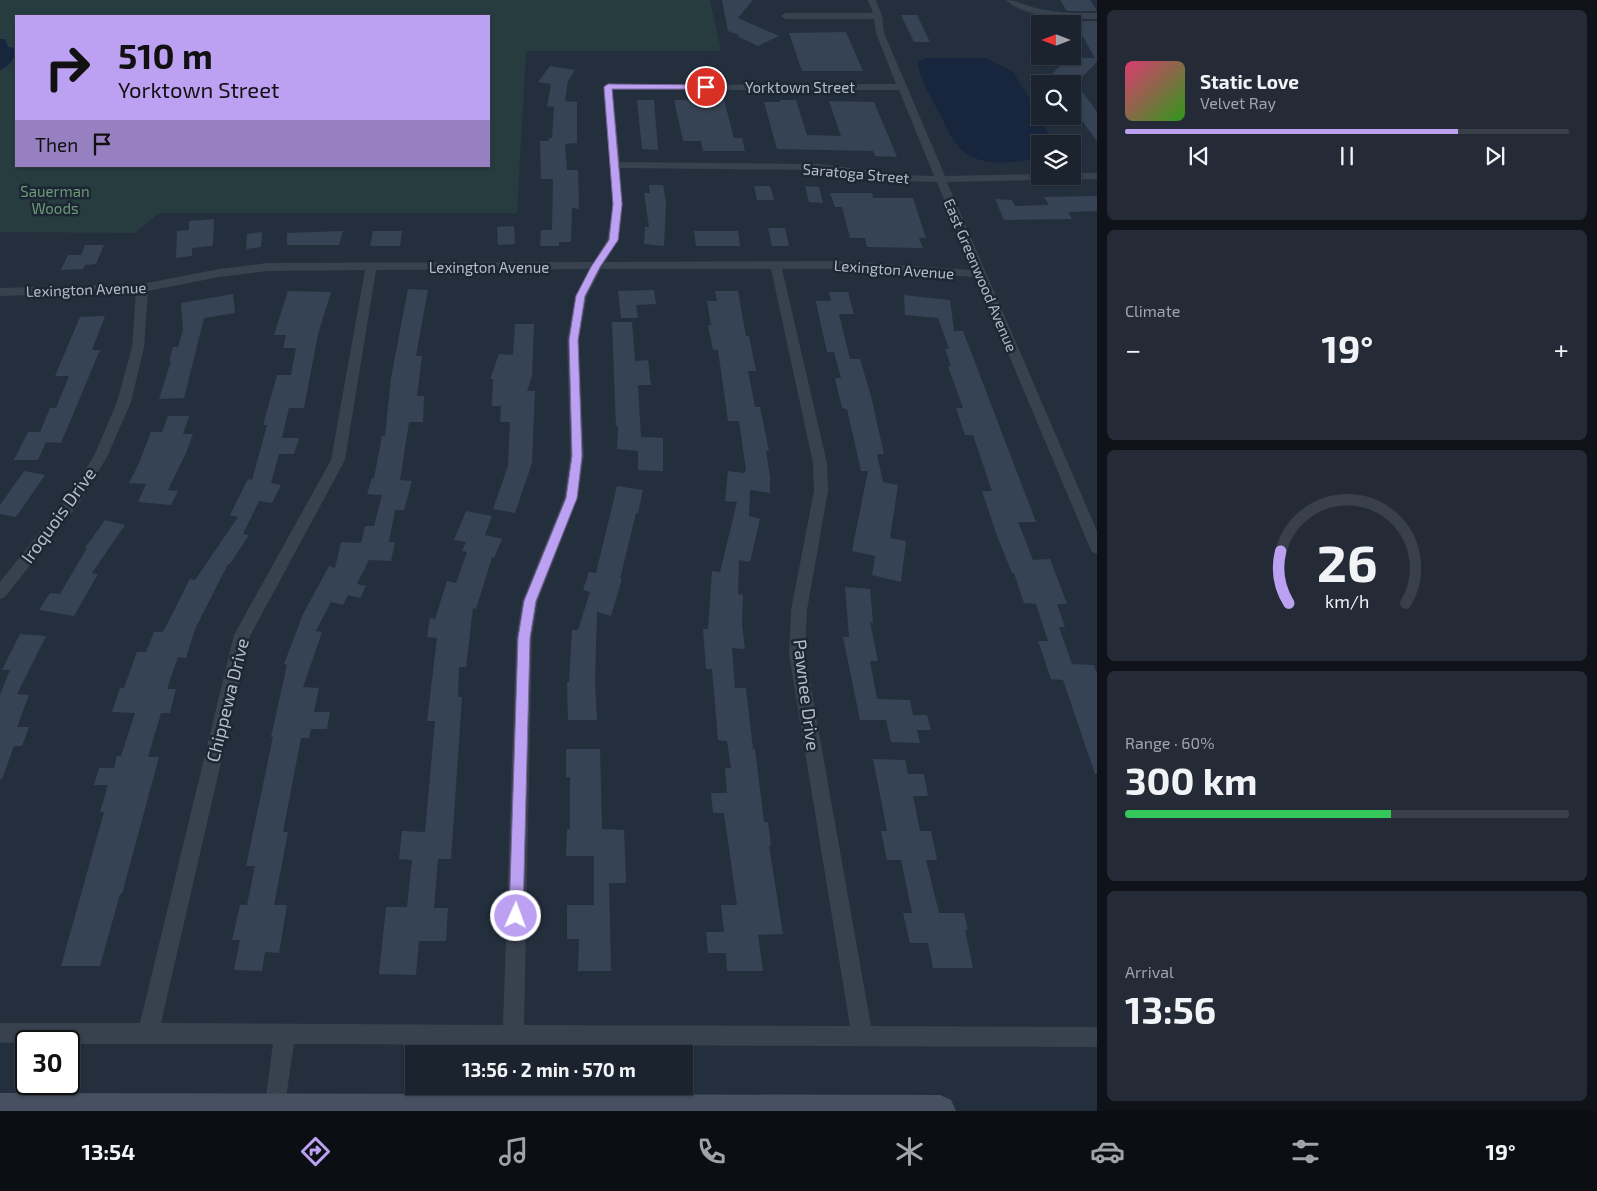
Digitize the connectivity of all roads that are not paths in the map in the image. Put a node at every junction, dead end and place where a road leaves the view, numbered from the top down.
1 (872, 0) edge
2 (1010, 0) edge
3 (785, 16) dead end
4 (878, 16) junction
5 (1097, 16) edge
6 (903, 87) junction
7 (614, 164) junction
8 (1097, 176) edge
9 (941, 179) junction
10 (776, 266) junction
11 (371, 267) junction
12 (596, 267) junction
13 (980, 274) junction
14 (142, 288) junction
15 (0, 292) edge
16 (1097, 548) edge
17 (0, 593) edge
18 (0, 1033) edge
19 (148, 1034) junction
20 (285, 1034) junction
21 (513, 1035) junction
22 (862, 1036) junction
23 (1097, 1037) edge
24 (0, 1109) edge
25 (274, 1110) junction
26 (604, 1111) edge
27 (940, 1111) edge

1 - 4 street, East Greenwood Avenue
2 - 5 street
3 - 4 street
4 - 6 street, East Greenwood Avenue
6 - 7 street, Yorktown Street
6 - 9 street, East Greenwood Avenue
7 - 9 street, Saratoga Street
7 - 12 street
8 - 9 street, Saratoga Street
9 - 13 street, East Greenwood Avenue
10 - 12 street, Lexington Avenue
10 - 13 street, Lexington Avenue
10 - 22 street, Pawnee Drive
11 - 12 street, Lexington Avenue
11 - 14 street, Lexington Avenue
11 - 19 street, Chippewa Drive
12 - 21 street
13 - 16 street, East Greenwood Avenue
14 - 15 street, Lexington Avenue
14 - 17 street, Iroquois Drive
18 - 19 street
19 - 20 street
20 - 21 street
20 - 25 street
21 - 22 street
22 - 23 street
24 - 25 main road
25 - 26 main road
26 - 27 main road

